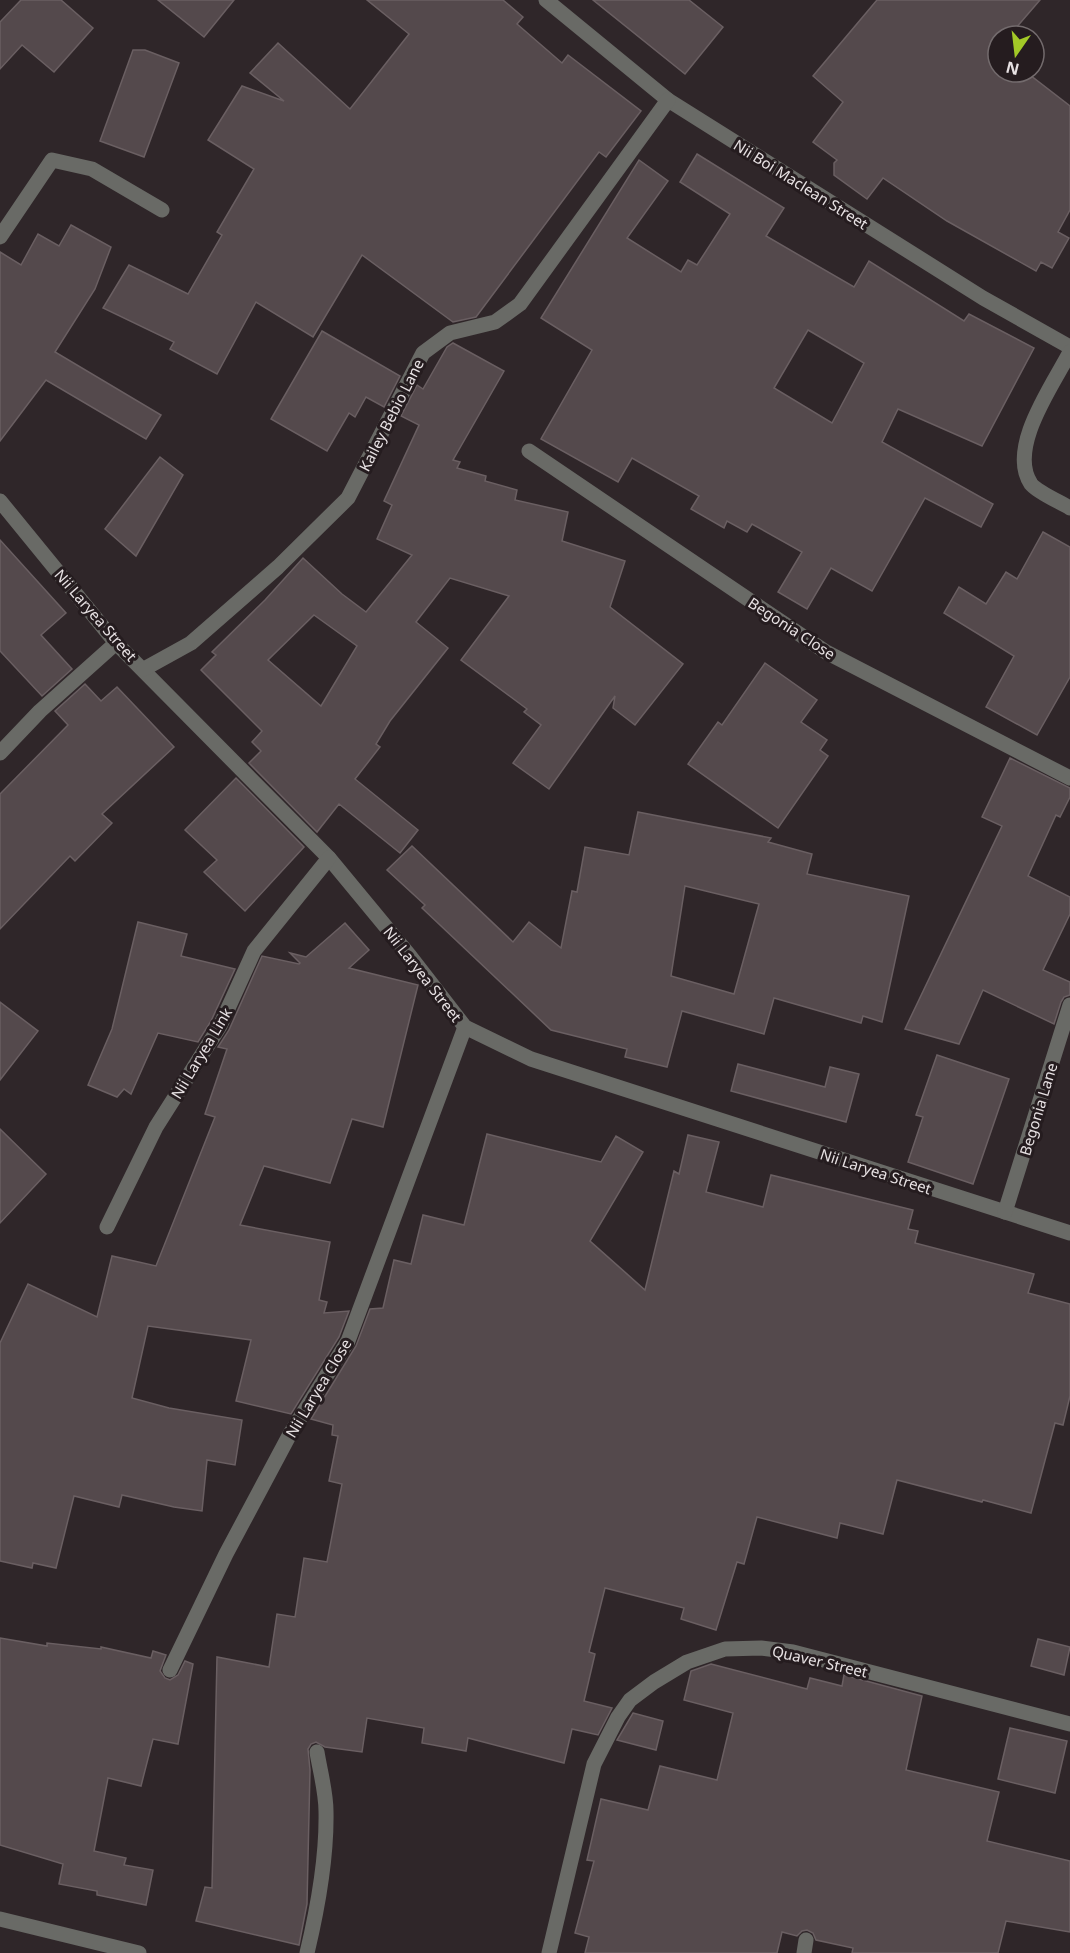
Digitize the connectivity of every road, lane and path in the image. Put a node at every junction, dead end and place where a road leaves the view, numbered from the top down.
1 (546, 0) edge
2 (668, 100) junction
3 (162, 210) dead end
4 (0, 237) edge
5 (1070, 347) edge
6 (1070, 352) edge
7 (529, 451) dead end
8 (0, 501) edge
9 (1070, 508) edge
10 (116, 643) junction
11 (144, 669) junction
12 (0, 753) edge
13 (1070, 778) edge
14 (330, 858) junction
15 (1070, 1005) edge
16 (465, 1027) junction
17 (1005, 1212) junction
18 (107, 1227) dead end
19 (1070, 1233) edge
20 (170, 1670) dead end
21 (1070, 1724) edge
22 (317, 1752) dead end
23 (0, 1919) edge
24 (139, 1953) edge
25 (307, 1953) edge
26 (549, 1953) edge

1 - 2 street, Nii Boi Maclean Street
2 - 5 street, Nii Boi Maclean Street
2 - 11 street, Kailey Bebio Lane
3 - 4 street
6 - 9 street
7 - 13 street, Begonia Close
8 - 10 street, Nii Laryea Street
10 - 11 street, Nii Laryea Street
10 - 12 street
11 - 14 street, Nii Laryea Street
14 - 16 street, Nii Laryea Street
14 - 18 street, Nii Laryea Link
15 - 17 street, Begonia Lane
16 - 17 street, Nii Laryea Street
16 - 20 street, Nii Laryea Close
17 - 19 street, Nii Laryea Street
21 - 26 street, Quaver Street
22 - 25 street
23 - 24 street

